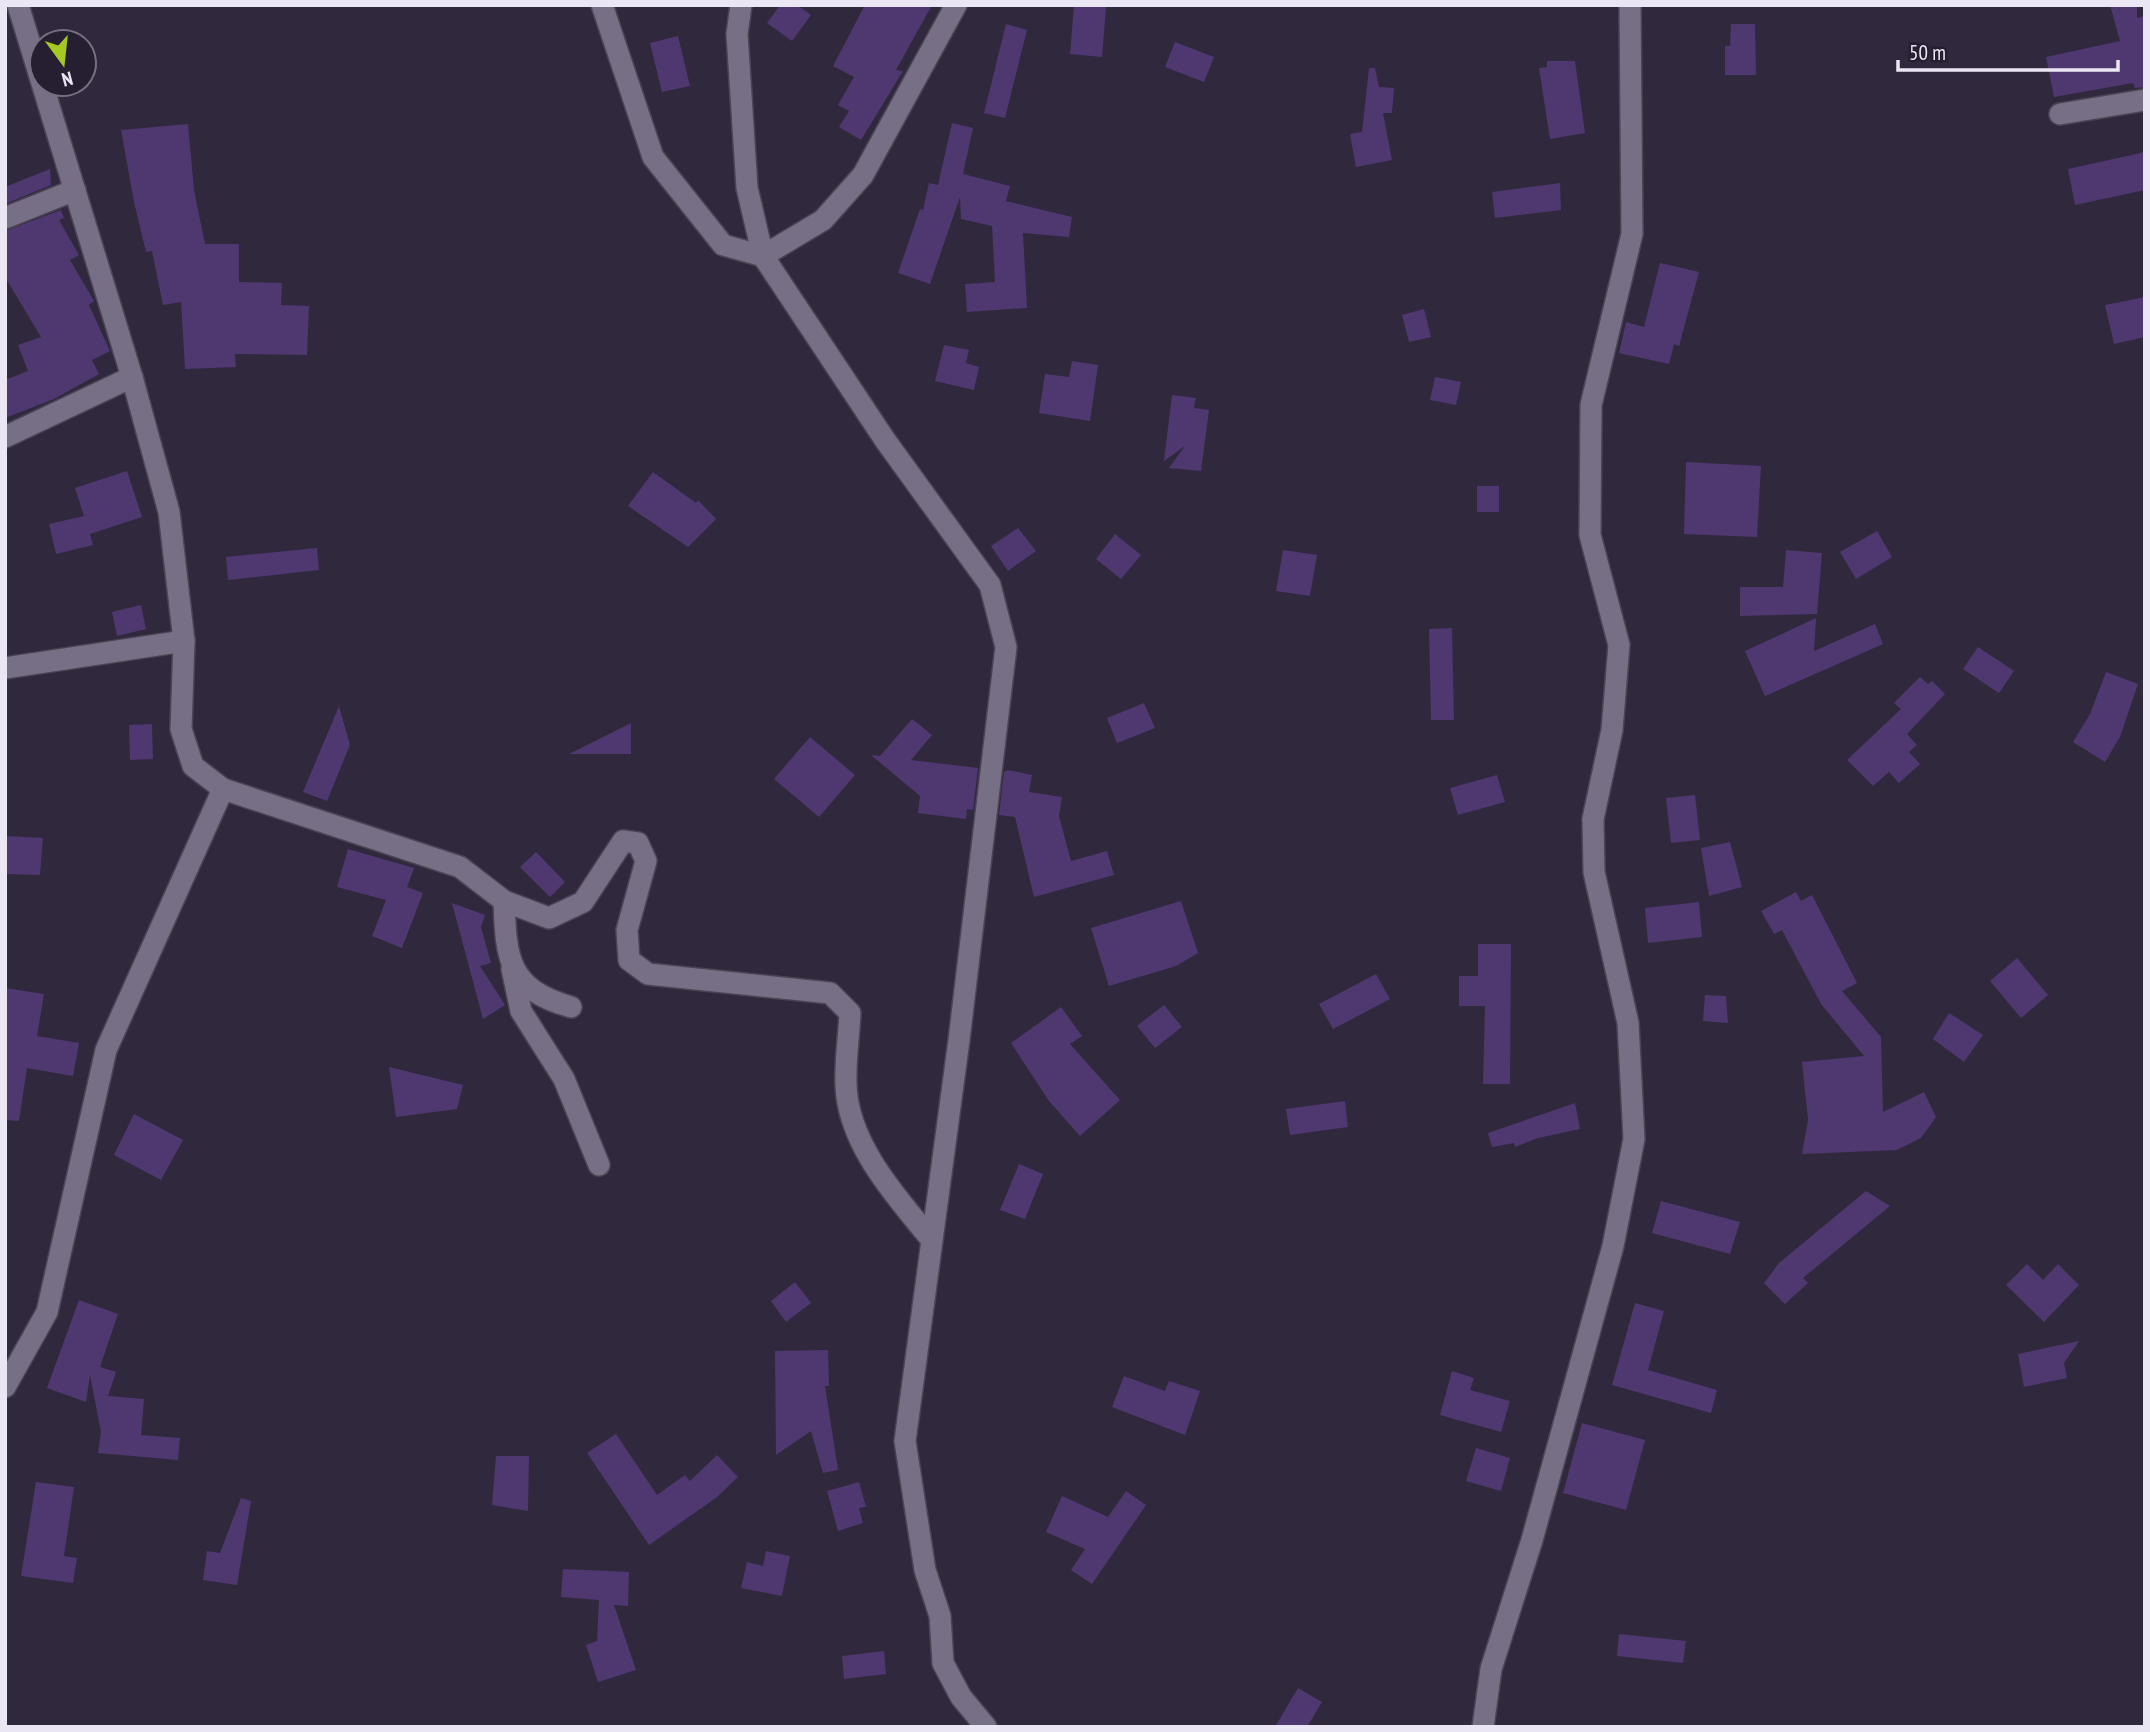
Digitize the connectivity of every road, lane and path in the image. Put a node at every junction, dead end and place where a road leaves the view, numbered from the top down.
1 (18, 5) edge
2 (602, 5) edge
3 (741, 5) edge
4 (956, 5) edge
5 (1630, 5) edge
6 (2145, 100) edge
7 (2060, 114) dead end
8 (75, 190) junction
9 (5, 218) edge
10 (763, 256) junction
11 (132, 377) junction
12 (5, 437) edge
13 (184, 641) junction
14 (5, 668) edge
15 (223, 789) junction
16 (504, 901) junction
17 (512, 970) junction
18 (570, 1007) dead end
19 (599, 1164) dead end
20 (931, 1239) junction
21 (5, 1387) edge
22 (986, 1727) edge
23 (1483, 1727) edge

1 - 8 street
2 - 10 street
3 - 10 street
4 - 10 street
5 - 23 street
6 - 7 street
8 - 9 street
8 - 11 street
10 - 20 street
11 - 12 street
11 - 13 street
13 - 14 street
13 - 15 street
15 - 16 street
15 - 21 street
16 - 17 street
16 - 20 street
17 - 18 street
17 - 19 street
20 - 22 street

